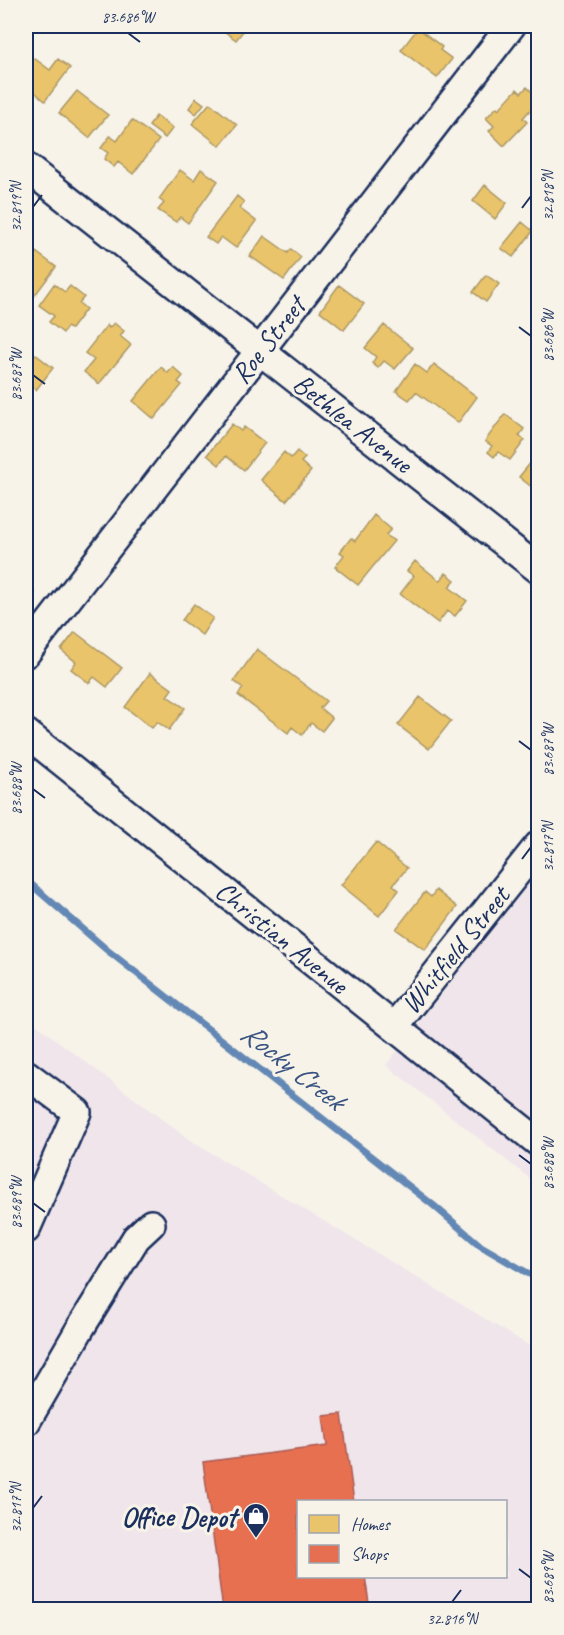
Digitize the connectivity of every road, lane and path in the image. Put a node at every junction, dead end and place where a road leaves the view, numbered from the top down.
1 (511, 26) edge
2 (26, 167) edge
3 (260, 351) junction
4 (538, 569) edge
5 (26, 653) edge
6 (26, 733) edge
7 (538, 846) edge
8 (394, 1027) junction
9 (26, 1074) edge
10 (538, 1142) edge
11 (151, 1224) dead end
12 (26, 1229) edge
13 (26, 1422) edge

1 - 3 street, Roe Street
2 - 3 street, Bethlea Avenue
3 - 4 street, Bethlea Avenue
3 - 5 street, Roe Street
6 - 8 street, Christian Avenue
7 - 8 street, Whitfield Street
8 - 10 street, Christian Avenue
9 - 12 street
11 - 13 street

